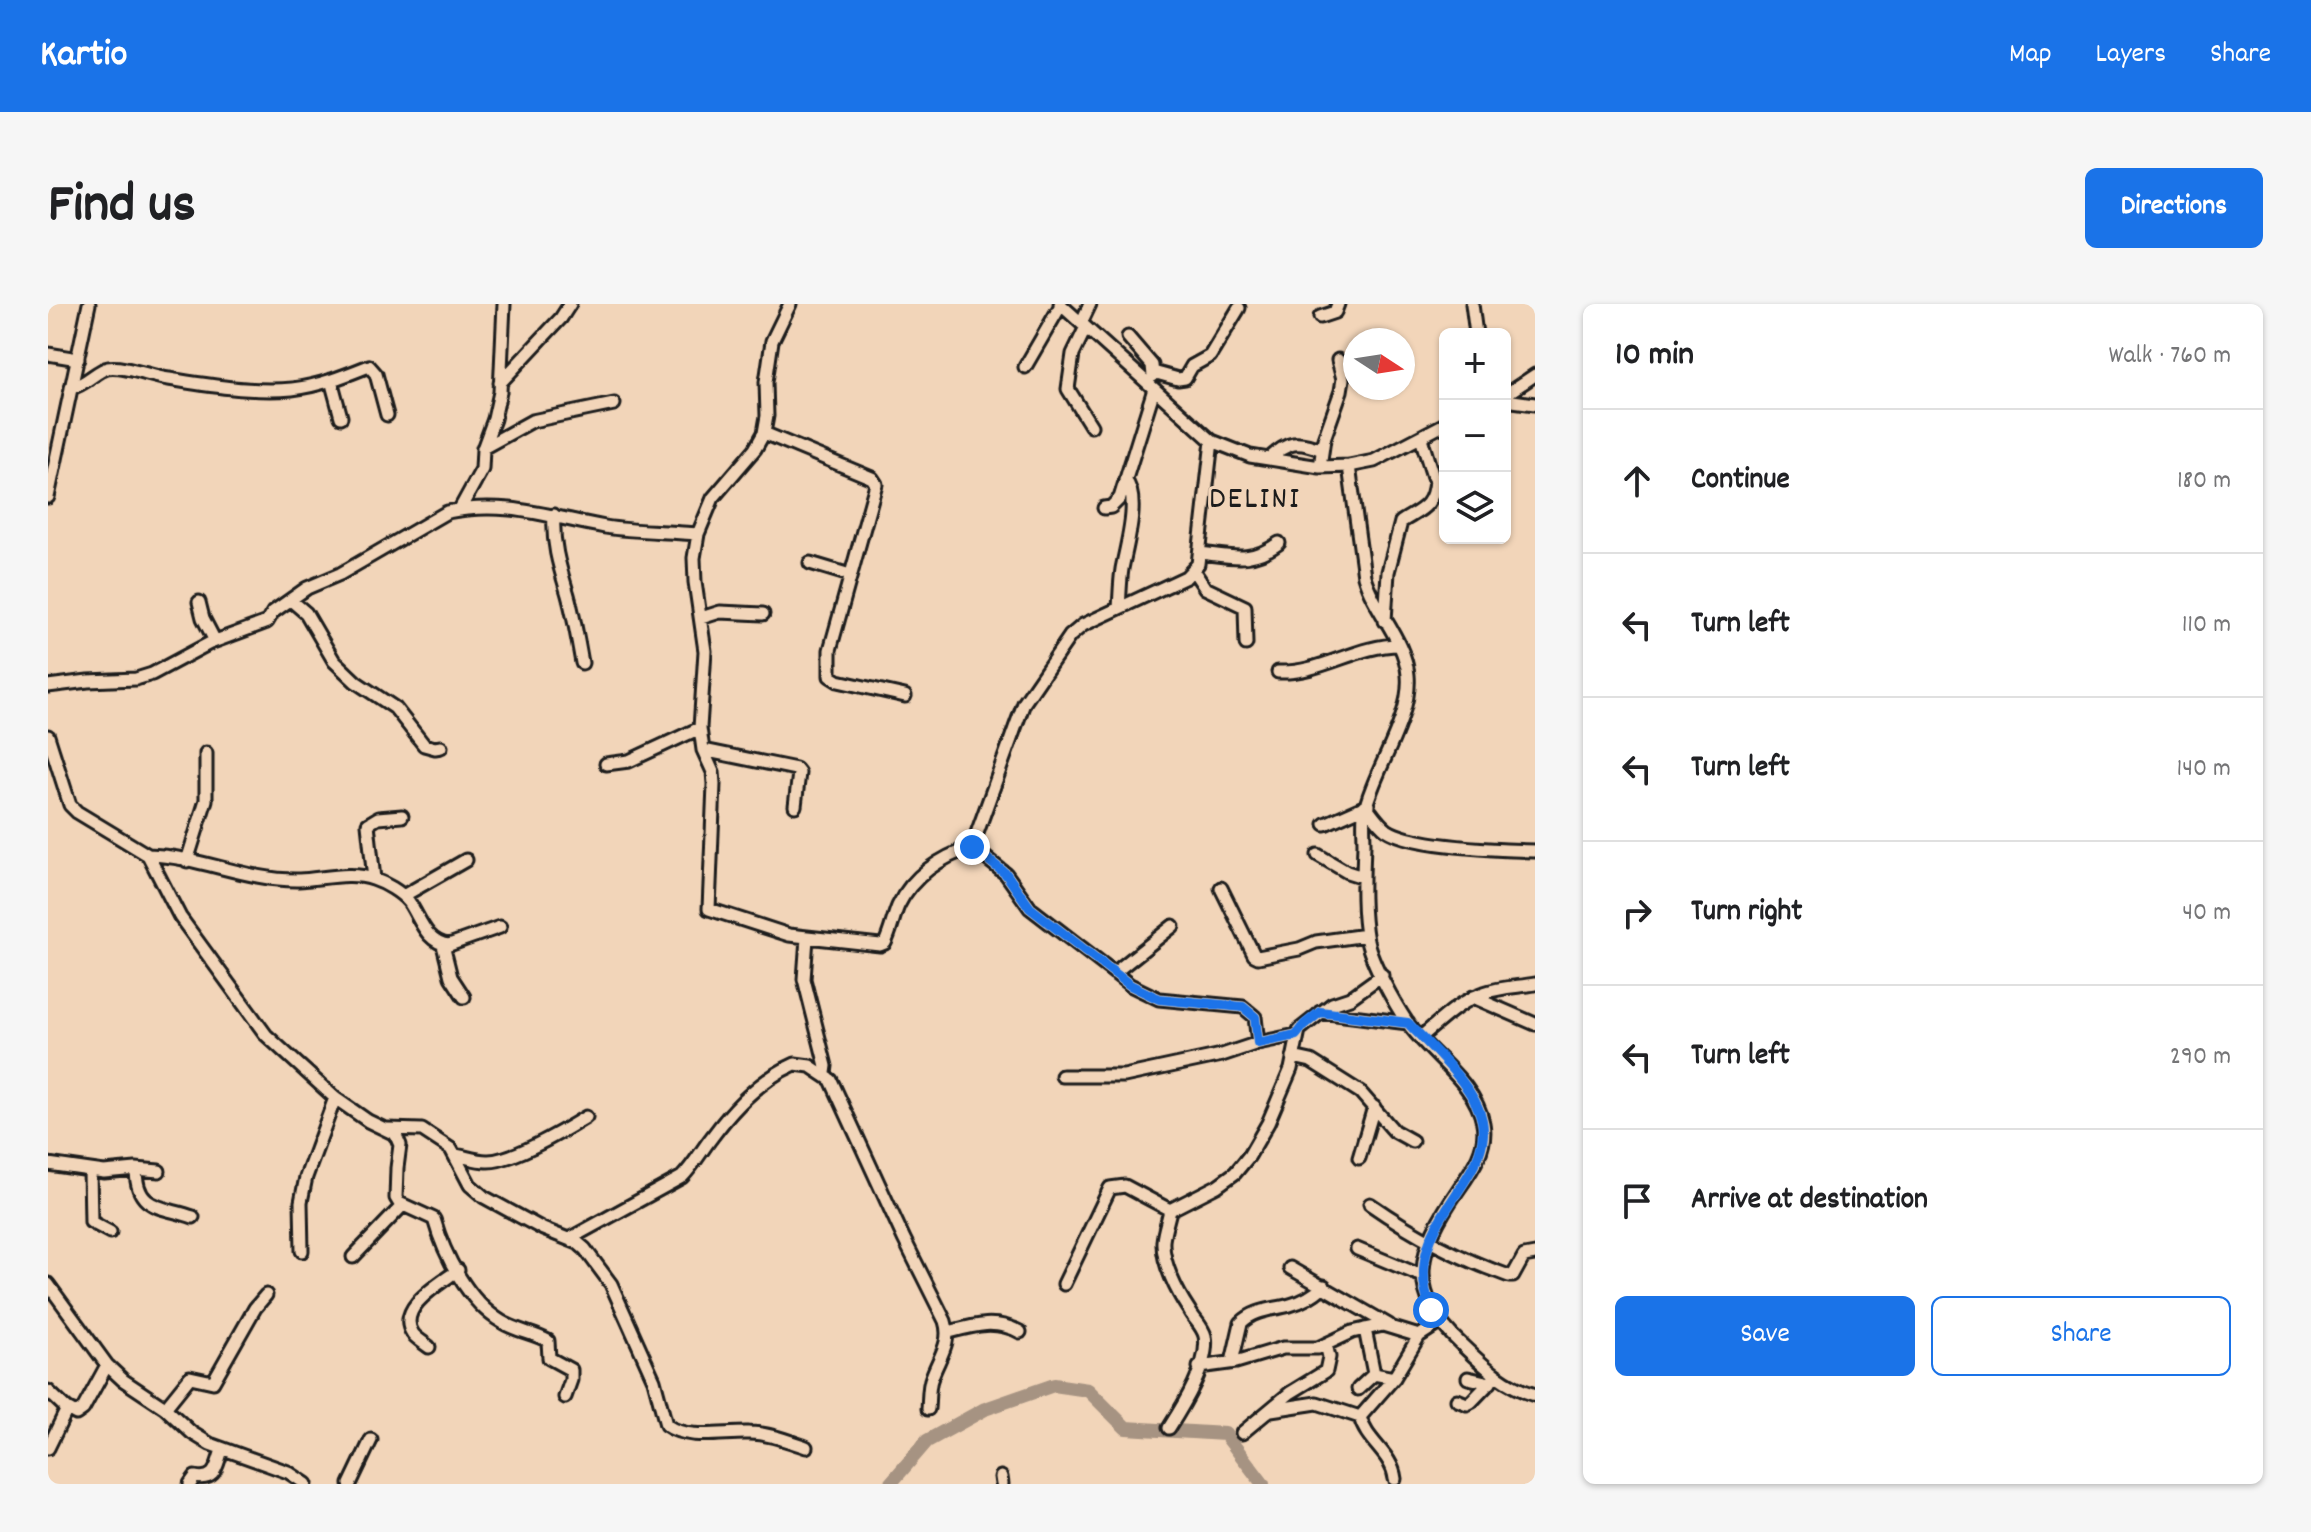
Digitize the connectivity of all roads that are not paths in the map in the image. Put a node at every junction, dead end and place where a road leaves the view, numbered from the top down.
1 (89, 304) edge
2 (504, 304) edge
3 (570, 304) edge
4 (790, 304) edge
5 (1060, 304) edge
6 (1090, 304) edge
7 (1338, 304) edge
8 (1472, 304) edge
9 (1239, 308) dead end
10 (1320, 317) dead end
11 (1083, 326) junction
12 (1475, 328) edge
13 (1128, 337) dead end
14 (48, 354) edge
15 (78, 359) junction
16 (1338, 360) dead end
17 (1025, 367) dead end
18 (1535, 375) edge
19 (331, 380) junction
20 (1152, 381) junction
21 (500, 383) junction
22 (71, 388) junction
23 (1511, 393) edge
24 (1511, 399) edge
25 (614, 404) dead end
26 (1535, 404) edge
27 (387, 415) dead end
28 (341, 417) dead end
29 (1091, 426) dead end
30 (1439, 428) edge
31 (764, 433) junction
32 (1421, 438) junction
33 (1212, 441) junction
34 (483, 449) junction
35 (1322, 450) junction
36 (1269, 459) junction
37 (1349, 466) junction
38 (1320, 467) junction
39 (1125, 480) junction
40 (1439, 481) edge
41 (1439, 485) edge
42 (48, 497) edge
43 (1104, 508) dead end
44 (460, 509) junction
45 (554, 515) junction
46 (698, 534) junction
47 (1279, 543) dead end
48 (1201, 553) junction
49 (810, 563) dead end
50 (1193, 570) junction
51 (850, 575) junction
52 (292, 601) junction
53 (199, 602) dead end
54 (1119, 608) junction
55 (763, 614) dead end
56 (701, 618) junction
57 (1385, 621) junction
58 (215, 641) junction
59 (1246, 644) dead end
60 (1399, 645) junction
61 (582, 663) dead end
62 (1278, 672) dead end
63 (48, 686) edge
64 (905, 696) dead end
65 (700, 728) junction
66 (48, 736) edge
67 (441, 747) dead end
68 (703, 750) junction
69 (206, 753) dead end
70 (606, 764) dead end
71 (795, 806) dead end
72 (1367, 806) junction
73 (402, 816) dead end
74 (1325, 824) dead end
75 (972, 847) junction
76 (1535, 851) edge
77 (148, 855) junction
78 (1318, 855) dead end
79 (466, 860) dead end
80 (187, 861) junction
81 (1363, 877) junction
82 (374, 879) junction
83 (1221, 888) dead end
84 (403, 896) junction
85 (1173, 926) dead end
86 (500, 927) dead end
87 (1366, 935) junction
88 (807, 938) junction
89 (443, 945) junction
90 (1114, 973) junction
91 (1382, 975) junction
92 (1535, 984) edge
93 (464, 997) dead end
94 (1473, 997) junction
95 (1350, 998) junction
96 (1320, 1012) junction
97 (1368, 1017) junction
98 (1408, 1023) junction
99 (1535, 1024) edge
100 (1296, 1035) junction
101 (1421, 1037) junction
102 (1258, 1043) junction
103 (1293, 1057) junction
104 (825, 1073) junction
105 (1062, 1076) dead end
106 (335, 1098) junction
107 (1374, 1107) junction
108 (586, 1117) dead end
109 (387, 1129) junction
110 (1412, 1141) dead end
111 (456, 1155) junction
112 (1359, 1158) dead end
113 (48, 1164) edge
114 (136, 1169) junction
115 (90, 1171) junction
116 (159, 1171) dead end
117 (1370, 1204) dead end
118 (402, 1206) junction
119 (1170, 1210) junction
120 (193, 1217) dead end
121 (110, 1232) dead end
122 (569, 1239) junction
123 (1429, 1240) junction
124 (1357, 1249) dead end
125 (302, 1251) dead end
126 (1535, 1254) edge
127 (353, 1257) dead end
128 (1290, 1268) dead end
129 (458, 1270) junction
130 (1422, 1276) junction
131 (48, 1284) edge
132 (1064, 1284) dead end
133 (1324, 1286) junction
134 (266, 1295) dead end
135 (1439, 1323) junction
136 (1390, 1325) junction
137 (1365, 1329) junction
138 (949, 1332) junction
139 (1020, 1332) dead end
140 (1419, 1336) junction
141 (1326, 1344) junction
142 (429, 1347) dead end
143 (1232, 1362) junction
144 (107, 1365) junction
145 (1199, 1367) junction
146 (1374, 1374) junction
147 (1394, 1378) junction
148 (1468, 1378) dead end
149 (1493, 1380) junction
150 (1358, 1389) dead end
151 (48, 1391) edge
152 (1535, 1395) edge
153 (565, 1397) dead end
154 (1457, 1400) dead end
155 (165, 1408) junction
156 (67, 1409) junction
157 (928, 1409) dead end
158 (1271, 1410) junction
159 (1360, 1417) junction
160 (1169, 1428) dead end
161 (1242, 1433) dead end
162 (371, 1440) dead end
163 (806, 1447) dead end
164 (48, 1448) edge
165 (222, 1450) junction
166 (1395, 1479) dead end
167 (190, 1484) edge
168 (306, 1484) edge
169 (350, 1484) edge

1 - 15 street
2 - 21 street
3 - 21 street
4 - 31 street
5 - 11 street
5 - 17 street
6 - 11 street
7 - 10 street
8 - 12 street
9 - 20 street
11 - 20 street
11 - 29 street
13 - 20 street
14 - 15 street
15 - 22 street
16 - 35 street
18 - 23 street
19 - 22 street
19 - 27 street
19 - 28 street
20 - 33 street
20 - 39 street
21 - 34 street
22 - 42 street
24 - 26 street
25 - 34 street
30 - 32 street
31 - 46 street
31 - 51 street
32 - 37 street
32 - 40 street
33 - 36 street
33 - 48 street
34 - 44 street
35 - 36 street
35 - 38 street
36 - 38 street
37 - 38 street
37 - 57 street
39 - 43 street
39 - 54 street
41 - 57 street
44 - 45 street
44 - 52 street
45 - 46 street
45 - 61 street
46 - 56 street
47 - 48 street
48 - 50 street
49 - 51 street
50 - 54 street
50 - 59 street
51 - 64 street
52 - 58 street
52 - 67 street
53 - 58 street
54 - 75 street
55 - 56 street
56 - 65 street
57 - 60 street
58 - 63 street
60 - 62 street
60 - 72 street
65 - 68 street
65 - 70 street
66 - 77 street
68 - 71 street
68 - 88 street
69 - 80 street
72 - 74 street
72 - 76 street
72 - 81 street
73 - 82 street
75 - 88 street
75 - 90 street
77 - 80 street
77 - 106 street
78 - 81 street
79 - 84 street
80 - 82 street
81 - 87 street
82 - 84 street
83 - 87 street
84 - 89 street
85 - 90 street
86 - 89 street
87 - 91 street
88 - 104 street
89 - 93 street
90 - 102 street
91 - 95 street
91 - 98 street
92 - 94 street
94 - 99 street
94 - 101 street
95 - 96 street
95 - 97 street
96 - 97 street
96 - 100 street
97 - 98 street
98 - 101 street
100 - 102 street
100 - 103 street
101 - 123 street
102 - 105 street
103 - 107 street
103 - 119 street
104 - 122 street
104 - 138 street
106 - 109 street
106 - 125 street
107 - 110 street
107 - 112 street
108 - 111 street
109 - 111 street
109 - 118 street
111 - 122 street
113 - 115 street
114 - 115 street
114 - 116 street
114 - 120 street
115 - 121 street
117 - 123 street
118 - 127 street
118 - 129 street
119 - 132 street
119 - 145 street
122 - 163 street
123 - 126 street
123 - 130 street
124 - 130 street
128 - 133 street
129 - 142 street
129 - 153 street
130 - 135 street
131 - 144 street
133 - 136 street
133 - 143 street
134 - 155 street
135 - 140 street
135 - 149 street
136 - 137 street
136 - 140 street
137 - 141 street
137 - 146 street
138 - 139 street
138 - 157 street
140 - 147 street
141 - 143 street
141 - 158 street
143 - 145 street
144 - 155 street
144 - 156 street
145 - 160 street
146 - 147 street
146 - 150 street
147 - 159 street
148 - 149 street
149 - 152 street
149 - 154 street
151 - 156 street
155 - 165 street
156 - 164 street
158 - 159 street
158 - 161 street
159 - 166 street
162 - 169 street
165 - 167 street
165 - 168 street

